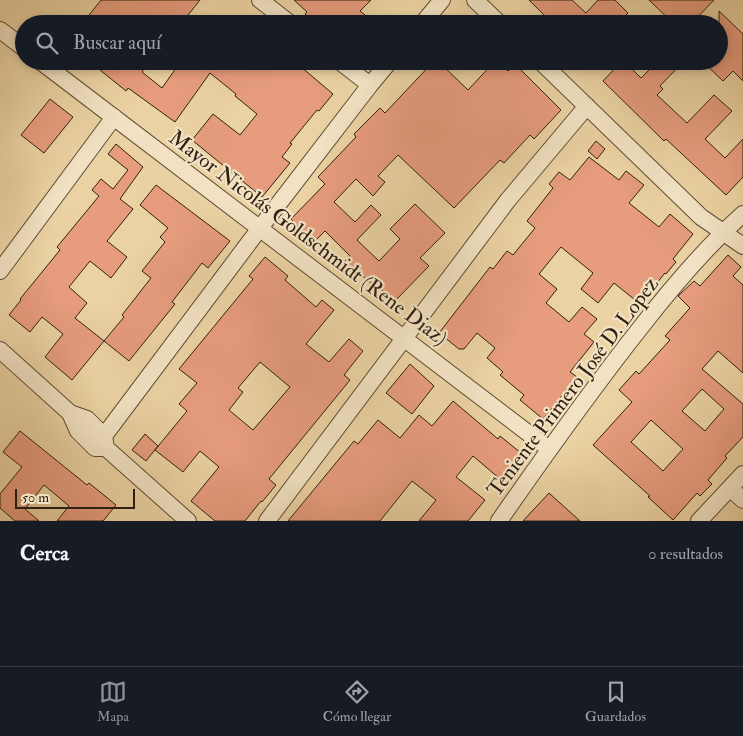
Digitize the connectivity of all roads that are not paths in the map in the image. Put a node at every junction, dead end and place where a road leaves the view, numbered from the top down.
1 (260, 0) edge
2 (442, 0) edge
3 (475, 0) edge
4 (279, 15) edge
5 (430, 15) edge
6 (491, 15) edge
7 (0, 30) edge
8 (15, 41) edge
9 (52, 70) edge
10 (351, 70) edge
11 (382, 70) edge
12 (550, 70) edge
13 (370, 85) junction
14 (588, 106) junction
15 (114, 118) junction
16 (743, 214) edge
17 (260, 228) junction
18 (723, 232) junction
19 (743, 246) edge
20 (0, 271) edge
21 (404, 339) junction
22 (0, 350) edge
23 (105, 442) junction
24 (549, 448) junction
25 (743, 474) edge
26 (730, 488) junction
27 (743, 500) edge
28 (188, 521) edge
29 (267, 521) edge
30 (499, 521) edge
31 (699, 521) edge

1 - 4 street
2 - 5 street
3 - 6 street
7 - 8 street
9 - 15 street, Mayor Nicolás Goldschmidt (Rene Diaz)
10 - 13 street
11 - 13 street
12 - 14 street
13 - 17 street
14 - 18 street
14 - 21 street
15 - 17 street, Mayor Nicolás Goldschmidt (Rene Diaz)
15 - 20 street
16 - 18 street, Teniente Primero José D. Lopez
17 - 21 street, Mayor Nicolás Goldschmidt (Rene Diaz)
17 - 23 street
18 - 19 street
18 - 24 street, Teniente Primero José D. Lopez
21 - 24 street, Mayor Nicolás Goldschmidt (Rene Diaz)
21 - 29 street
22 - 23 street
23 - 28 street
24 - 30 street, Teniente Primero José D. Lopez
25 - 26 street
26 - 27 street
26 - 31 street

